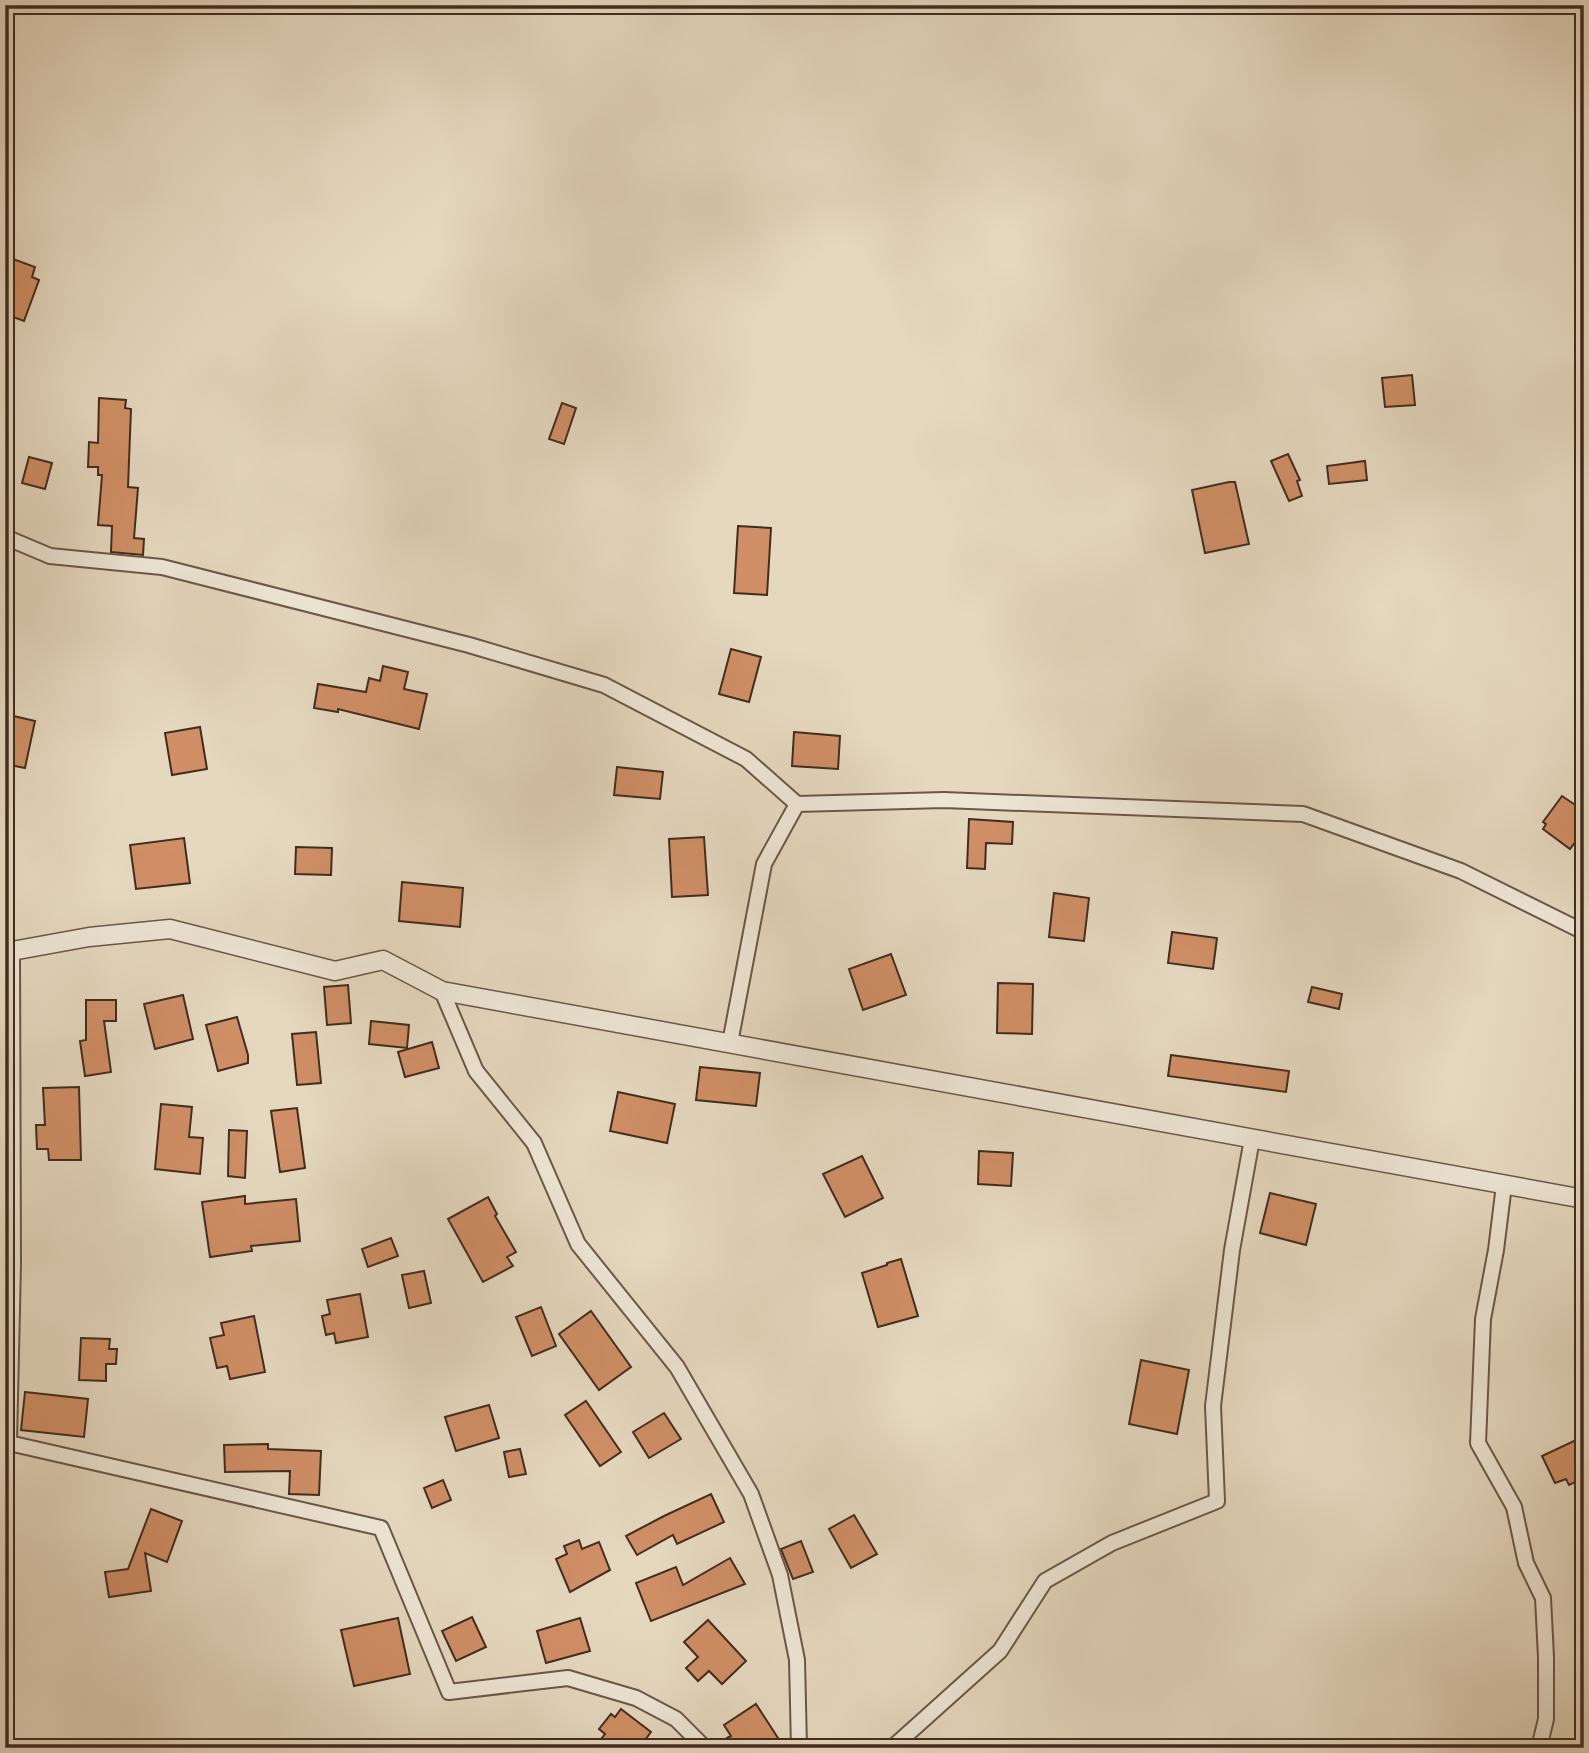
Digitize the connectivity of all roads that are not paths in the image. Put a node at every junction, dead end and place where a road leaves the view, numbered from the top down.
1 (5, 537) edge
2 (797, 804) junction
3 (1584, 932) edge
4 (9, 951) edge
5 (442, 991) junction
6 (730, 1043) junction
7 (1252, 1139) junction
8 (1504, 1185) junction
9 (1584, 1199) edge
10 (705, 1748) edge
11 (799, 1748) edge
12 (892, 1748) edge
13 (1539, 1748) edge

1 - 2 street
2 - 3 street
2 - 6 street
4 - 5 street
4 - 10 street
5 - 6 street
5 - 11 street
6 - 7 street
7 - 8 street
7 - 12 street
8 - 9 street
8 - 13 street

